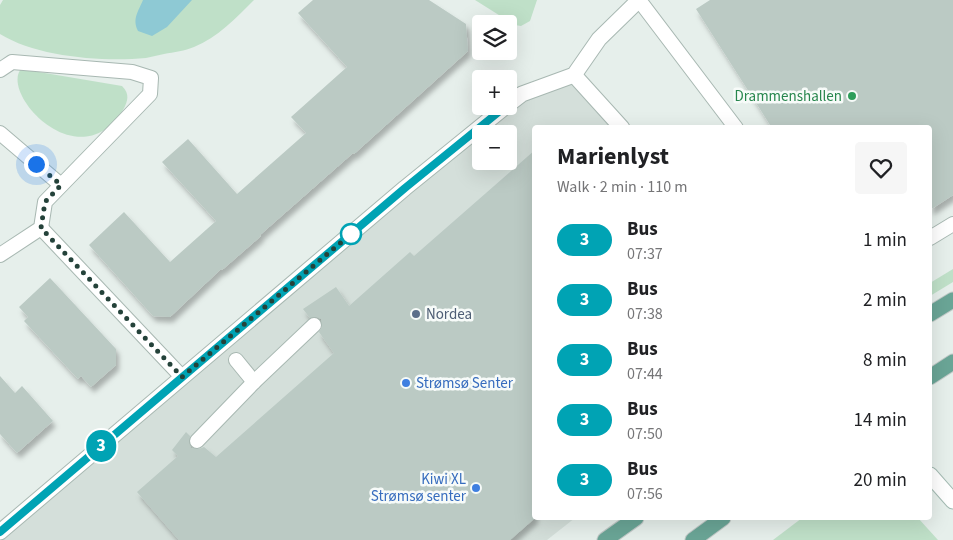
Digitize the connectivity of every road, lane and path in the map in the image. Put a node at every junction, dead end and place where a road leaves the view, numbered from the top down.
1 (639, 0) edge
2 (0, 70) edge
3 (574, 75) junction
4 (517, 98) edge
5 (495, 115) edge
6 (619, 125) edge
7 (734, 125) edge
8 (0, 133) edge
9 (61, 185) junction
10 (953, 224) edge
11 (41, 228) junction
12 (932, 237) edge
13 (0, 256) edge
14 (953, 300) edge
15 (932, 313) edge
16 (314, 325) dead end
17 (236, 360) dead end
18 (953, 362) edge
19 (932, 376) edge
20 (182, 377) junction
21 (254, 382) junction
22 (197, 441) dead end
23 (932, 477) edge
24 (953, 501) edge
25 (633, 520) edge
26 (720, 520) edge
27 (0, 532) edge
28 (605, 540) edge
29 (693, 540) edge

1 - 3 street
1 - 7 lane
2 - 9 lane
3 - 4 street
3 - 6 street
5 - 20 street
8 - 9 lane
9 - 11 lane
10 - 12 lane
11 - 13 lane
11 - 20 lane
14 - 15 main road
16 - 21 lane
17 - 21 lane
18 - 19 main road
20 - 27 street
21 - 22 lane
23 - 24 street
25 - 28 main road
26 - 29 main road

